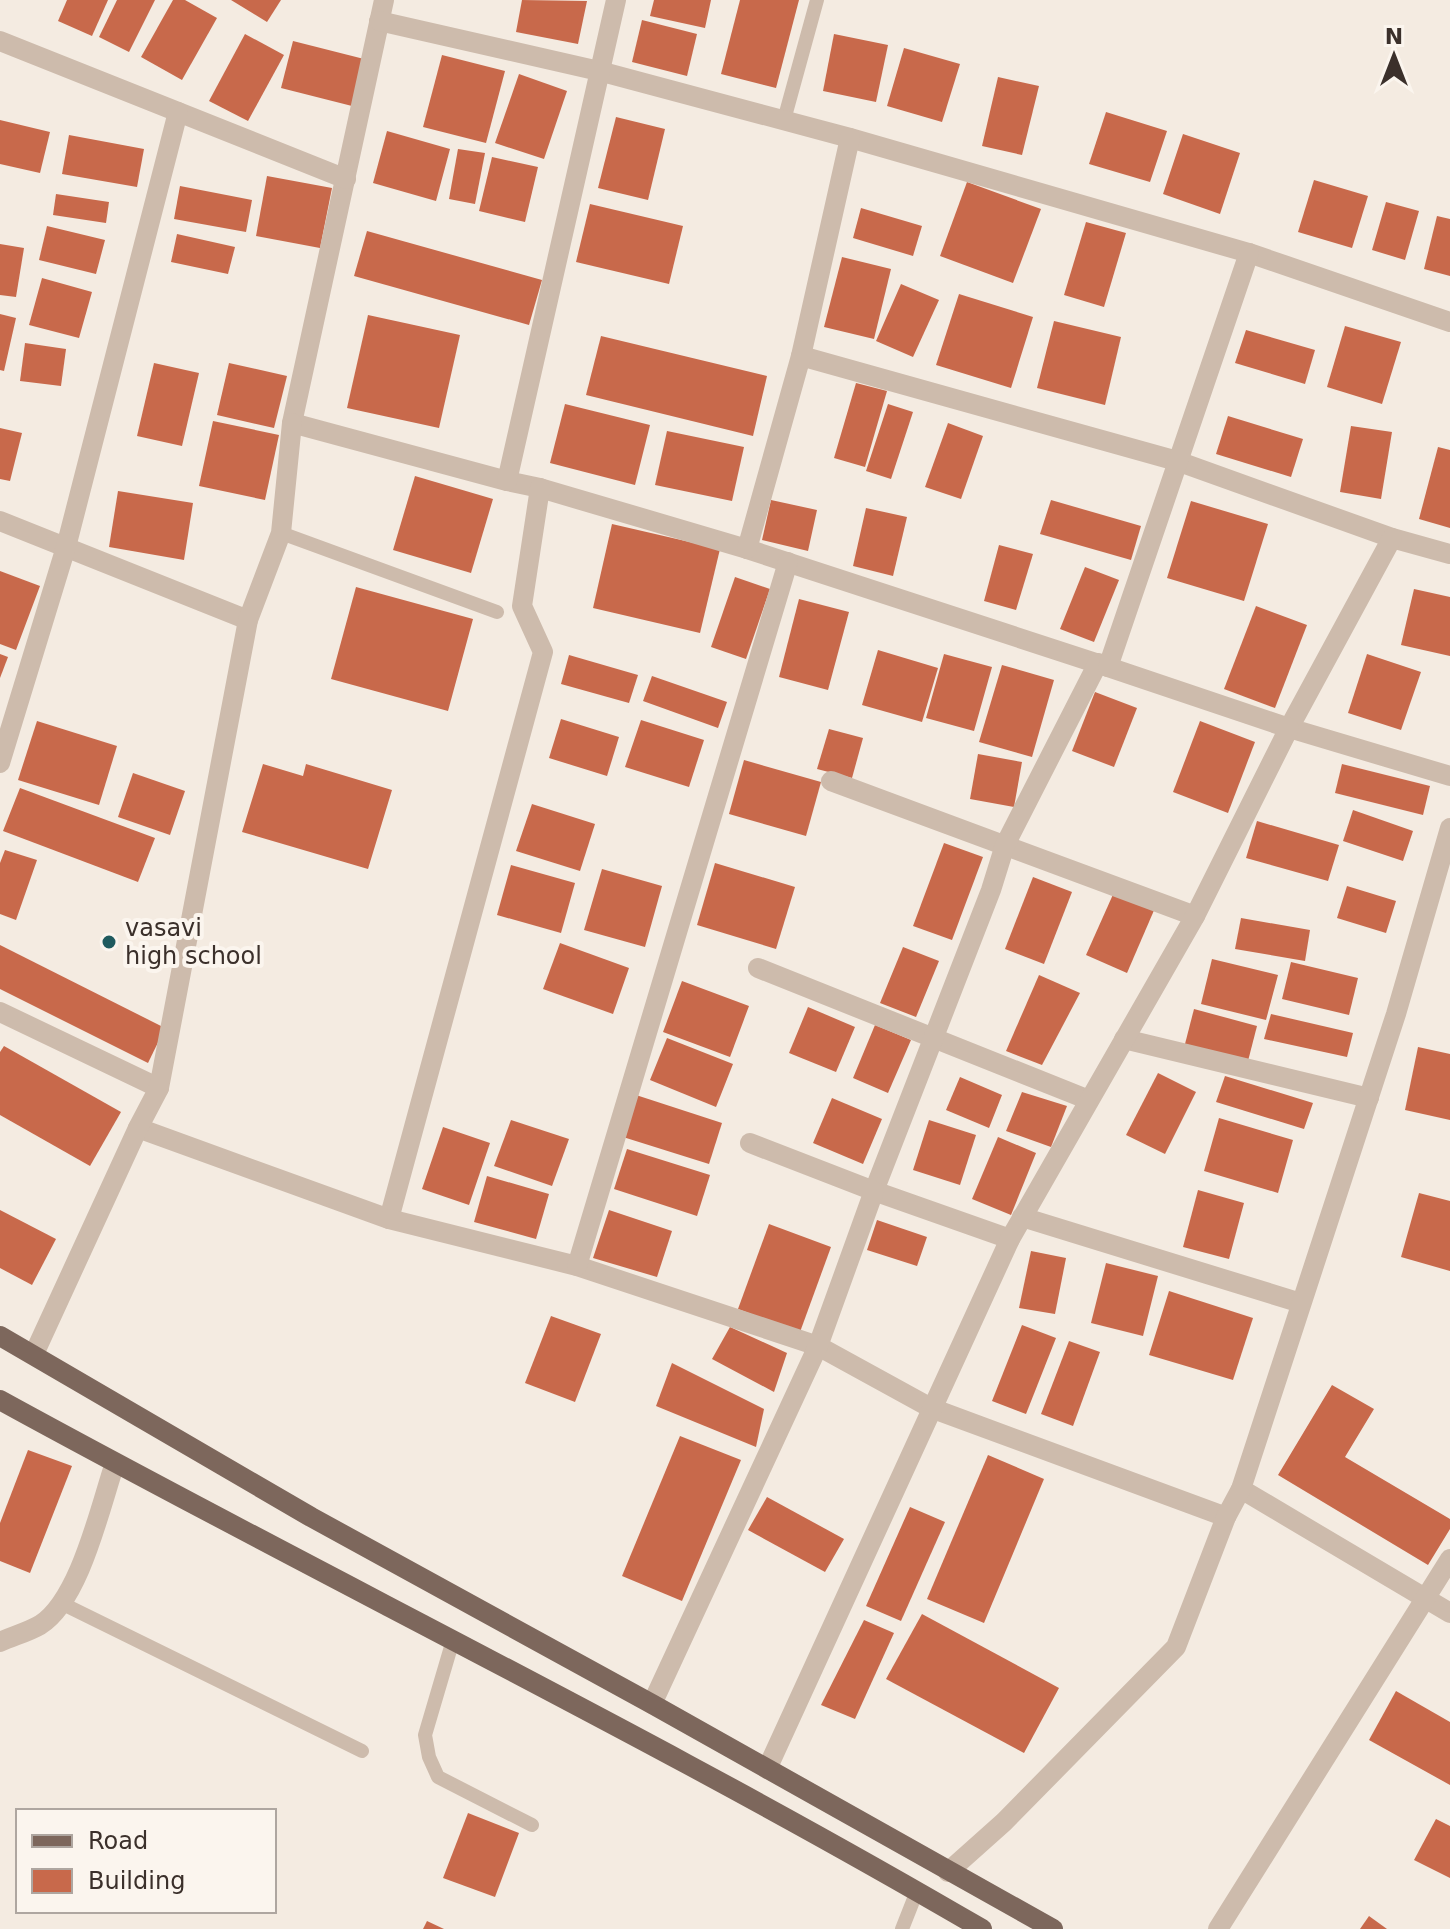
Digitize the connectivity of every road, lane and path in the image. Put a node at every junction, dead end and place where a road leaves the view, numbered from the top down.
1 (384, 0) edge
2 (616, 0) edge
3 (817, 0) edge
4 (379, 21) junction
5 (0, 41) edge
6 (599, 71) junction
7 (178, 112) junction
8 (784, 120) junction
9 (850, 138) junction
10 (346, 179) junction
11 (1249, 253) junction
12 (1450, 322) edge
13 (801, 356) junction
14 (292, 423) junction
15 (1177, 461) junction
16 (507, 481) junction
17 (540, 488) junction
18 (0, 521) edge
19 (281, 533) junction
20 (1392, 538) junction
21 (66, 547) junction
22 (747, 549) junction
23 (1450, 554) edge
24 (788, 562) junction
25 (497, 612) dead end
26 (248, 620) junction
27 (1103, 665) junction
28 (1289, 728) junction
29 (0, 763) edge
30 (1450, 776) edge
31 (831, 781) dead end
32 (1450, 828) edge
33 (1005, 845) junction
34 (1195, 916) junction
35 (758, 968) dead end
36 (0, 1012) edge
37 (934, 1038) junction
38 (1124, 1039) junction
39 (159, 1088) junction
40 (1369, 1098) junction
41 (1089, 1100) junction
42 (138, 1128) junction
43 (750, 1143) dead end
44 (874, 1191) junction
45 (1022, 1217) junction
46 (389, 1219) junction
47 (1010, 1239) junction
48 (577, 1266) junction
49 (1301, 1303) junction
50 (0, 1336) edge
51 (818, 1346) junction
52 (34, 1354) junction
53 (0, 1400) edge
54 (931, 1408) junction
55 (115, 1463) junction
56 (1241, 1489) junction
57 (1226, 1517) junction
58 (1450, 1559) edge
59 (1427, 1599) junction
60 (63, 1604) junction
61 (1450, 1613) edge
62 (453, 1640) junction
63 (0, 1642) edge
64 (652, 1704) junction
65 (362, 1751) dead end
66 (767, 1769) junction
67 (532, 1825) dead end
68 (948, 1872) junction
69 (917, 1891) junction
70 (902, 1929) edge
71 (982, 1929) edge
72 (1053, 1929) edge
73 (1218, 1929) edge

1 - 4 street
2 - 6 street
3 - 8 lane
4 - 6 street
4 - 10 street
5 - 7 street
6 - 8 street
6 - 16 street
7 - 10 street
7 - 21 street
8 - 9 street
9 - 11 street
9 - 13 street
10 - 14 street
11 - 12 street
11 - 15 street
13 - 15 street
13 - 22 street
14 - 16 street
14 - 19 street
15 - 20 street
15 - 27 street
16 - 17 street
17 - 22 street
17 - 46 street
18 - 21 street
19 - 25 lane
19 - 26 street
20 - 23 street
20 - 28 street
21 - 26 street
21 - 29 street
22 - 24 street
24 - 27 street
24 - 48 street
26 - 39 street
27 - 28 street
27 - 33 street
28 - 30 street
28 - 34 street
31 - 33 street
32 - 40 street
33 - 34 street
33 - 37 street
34 - 38 street
35 - 37 street
36 - 39 street
37 - 41 street
37 - 44 street
38 - 40 street
38 - 41 street
39 - 42 street
40 - 49 street
41 - 45 street
42 - 46 street
42 - 52 street
43 - 44 street
44 - 47 street
44 - 51 street
45 - 47 street
45 - 49 street
46 - 48 street
47 - 54 street
48 - 51 street
49 - 56 street
50 - 52 main road
51 - 54 street
51 - 64 street
52 - 64 main road
53 - 55 main road
54 - 57 street
54 - 66 street
55 - 60 street
55 - 62 main road
56 - 57 street
56 - 59 street
57 - 68 street
58 - 59 street
59 - 61 street
59 - 73 street
60 - 63 street
60 - 65 lane
62 - 67 lane
62 - 69 main road
64 - 66 main road
66 - 68 main road
68 - 72 main road
69 - 70 lane
69 - 71 main road

